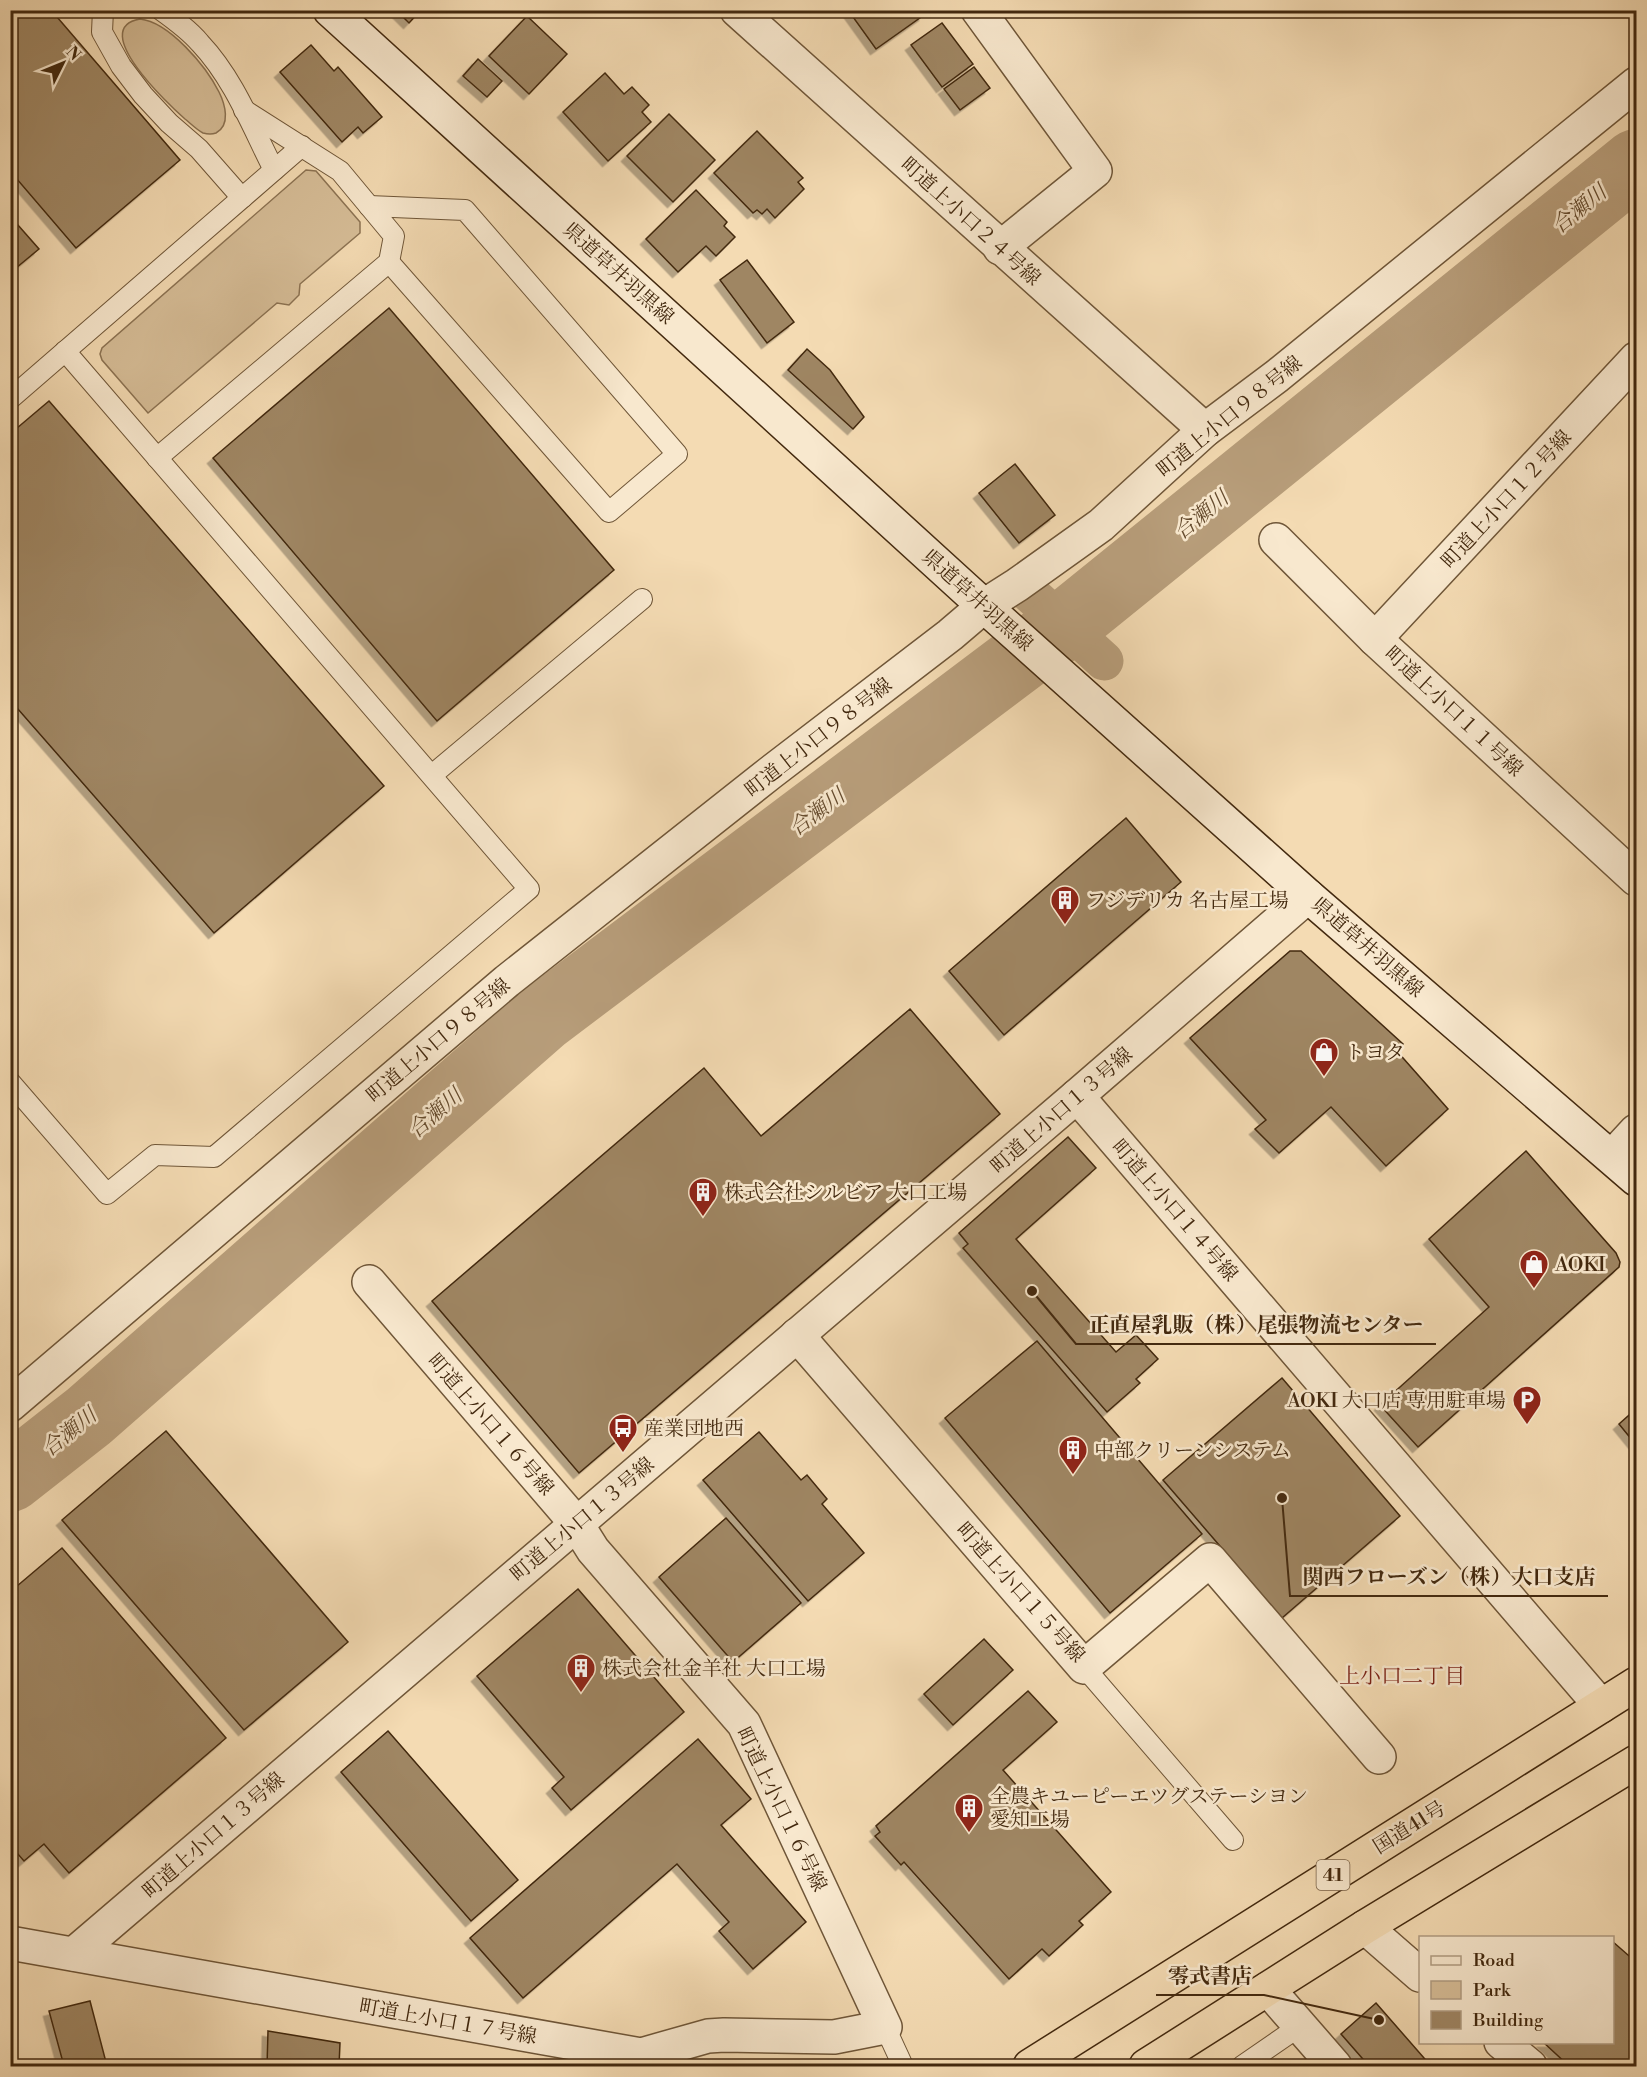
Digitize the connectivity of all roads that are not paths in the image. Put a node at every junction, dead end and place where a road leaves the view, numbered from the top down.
1 (103, 10) edge
2 (161, 10) edge
3 (330, 10) edge
4 (737, 10) edge
5 (978, 10) edge
6 (1636, 84) edge
7 (244, 110) junction
8 (302, 146) junction
9 (274, 170) junction
10 (242, 198) junction
11 (369, 206) junction
12 (1000, 248) junction
13 (389, 262) junction
14 (66, 351) junction
15 (1636, 359) edge
16 (10, 399) edge
17 (1205, 430) junction
18 (157, 458) junction
19 (1276, 540) dead end
20 (642, 599) dead end
21 (984, 606) junction
22 (1375, 639) junction
23 (432, 775) junction
24 (1636, 879) edge
25 (1308, 896) junction
26 (10, 1082) edge
27 (1077, 1096) junction
28 (1636, 1131) edge
29 (1612, 1157) junction
30 (1636, 1179) edge
31 (369, 1282) dead end
32 (797, 1335) junction
33 (10, 1405) edge
34 (576, 1523) junction
35 (1084, 1667) junction
36 (1636, 1683) edge
37 (1601, 1706) junction
38 (1379, 1757) dead end
39 (1636, 1762) edge
40 (1233, 1840) dead end
41 (1365, 1927) junction
42 (10, 1943) edge
43 (74, 1954) junction
44 (1419, 1973) edge
45 (1268, 1989) junction
46 (885, 2026) junction
47 (1300, 2026) junction
48 (1502, 2044) edge
49 (903, 2067) edge
50 (1030, 2067) edge
51 (1146, 2067) edge
52 (1242, 2067) edge
53 (1335, 2067) edge
54 (1530, 2067) edge

1 - 10 lane
2 - 7 lane
3 - 21 street, 県道草井羽黒線
4 - 12 street, 町道上小口２４号線
5 - 12 street
6 - 17 street, 町道上小口９８号線
7 - 8 lane
7 - 9 lane
8 - 9 lane
8 - 11 lane
9 - 10 lane
10 - 14 lane
11 - 13 lane
11 - 13 lane
12 - 17 street, 町道上小口２４号線
13 - 18 lane
14 - 16 lane
14 - 18 lane
15 - 22 street, 町道上小口１２号線
17 - 21 street, 町道上小口９８号線
18 - 23 lane
19 - 22 street, 町道上小口１１号線
20 - 23 lane
21 - 25 street, 県道草井羽黒線
21 - 33 street, 町道上小口９８号線
22 - 24 street, 町道上小口１１号線
23 - 26 lane
25 - 27 street, 町道上小口１３号線
25 - 29 street, 県道草井羽黒線
27 - 32 street, 町道上小口１３号線
27 - 37 street, 町道上小口１４号線
28 - 29 street
29 - 30 street, 県道草井羽黒線
31 - 34 street, 町道上小口１６号線
32 - 34 street, 町道上小口１３号線
32 - 35 street, 町道上小口１５号線
34 - 43 street, 町道上小口１３号線
34 - 46 street, 町道上小口１６号線
35 - 38 street, 町道上小口１５号線
35 - 40 lane
36 - 37 highway, 国道41号 / 41
37 - 50 highway, 国道41号 / 41
39 - 41 highway
41 - 44 street
41 - 45 highway
42 - 43 street, 町道上小口１７号線
43 - 46 street, 町道上小口１７号線
45 - 47 street
45 - 51 highway
46 - 49 lane
47 - 52 lane
47 - 53 street
48 - 54 street

